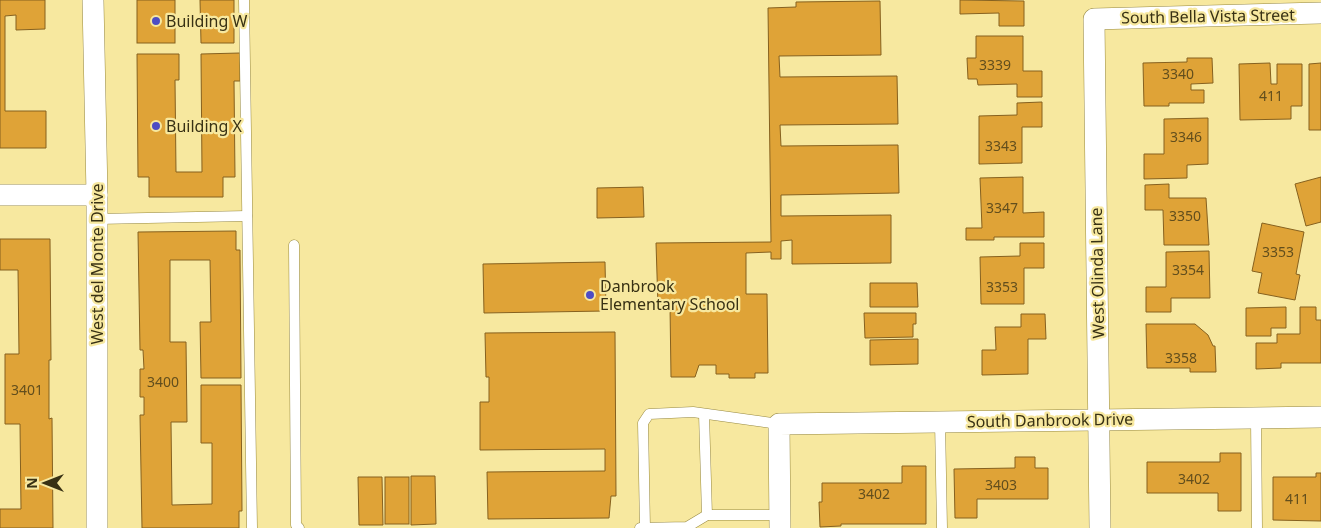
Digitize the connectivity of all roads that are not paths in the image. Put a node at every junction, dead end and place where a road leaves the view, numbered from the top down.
1 (93, 0) edge
2 (244, 0) edge
3 (1321, 13) edge
4 (1094, 19) joint
5 (0, 195) edge
6 (97, 195) junction
7 (247, 216) junction
8 (97, 219) junction
9 (294, 245) dead end
10 (704, 414) junction
11 (1321, 417) edge
12 (1256, 418) junction
13 (1099, 420) junction
14 (940, 421) junction
15 (779, 424) junction
16 (707, 515) junction
17 (780, 522) edge
18 (97, 528) edge
19 (252, 528) edge
20 (299, 528) edge
21 (639, 528) edge
22 (645, 528) edge
23 (942, 528) edge
24 (1100, 528) edge
25 (1257, 528) edge

1 - 6 street, West del Monte Drive
2 - 7 lane
3 - 4 street, South Bella Vista Street
4 - 13 street, West Olinda Lane
5 - 6 street
6 - 8 street, West del Monte Drive
7 - 8 lane
7 - 19 lane
8 - 18 street, West del Monte Drive
9 - 20 lane
10 - 15 lane
10 - 16 lane
10 - 22 lane
11 - 12 street, South Danbrook Drive
12 - 13 street, South Danbrook Drive
12 - 25 lane
13 - 14 street, South Danbrook Drive
13 - 24 street, West Olinda Lane
14 - 15 street, South Danbrook Drive
14 - 23 lane
15 - 17 street
16 - 17 lane
16 - 22 lane
21 - 22 lane

